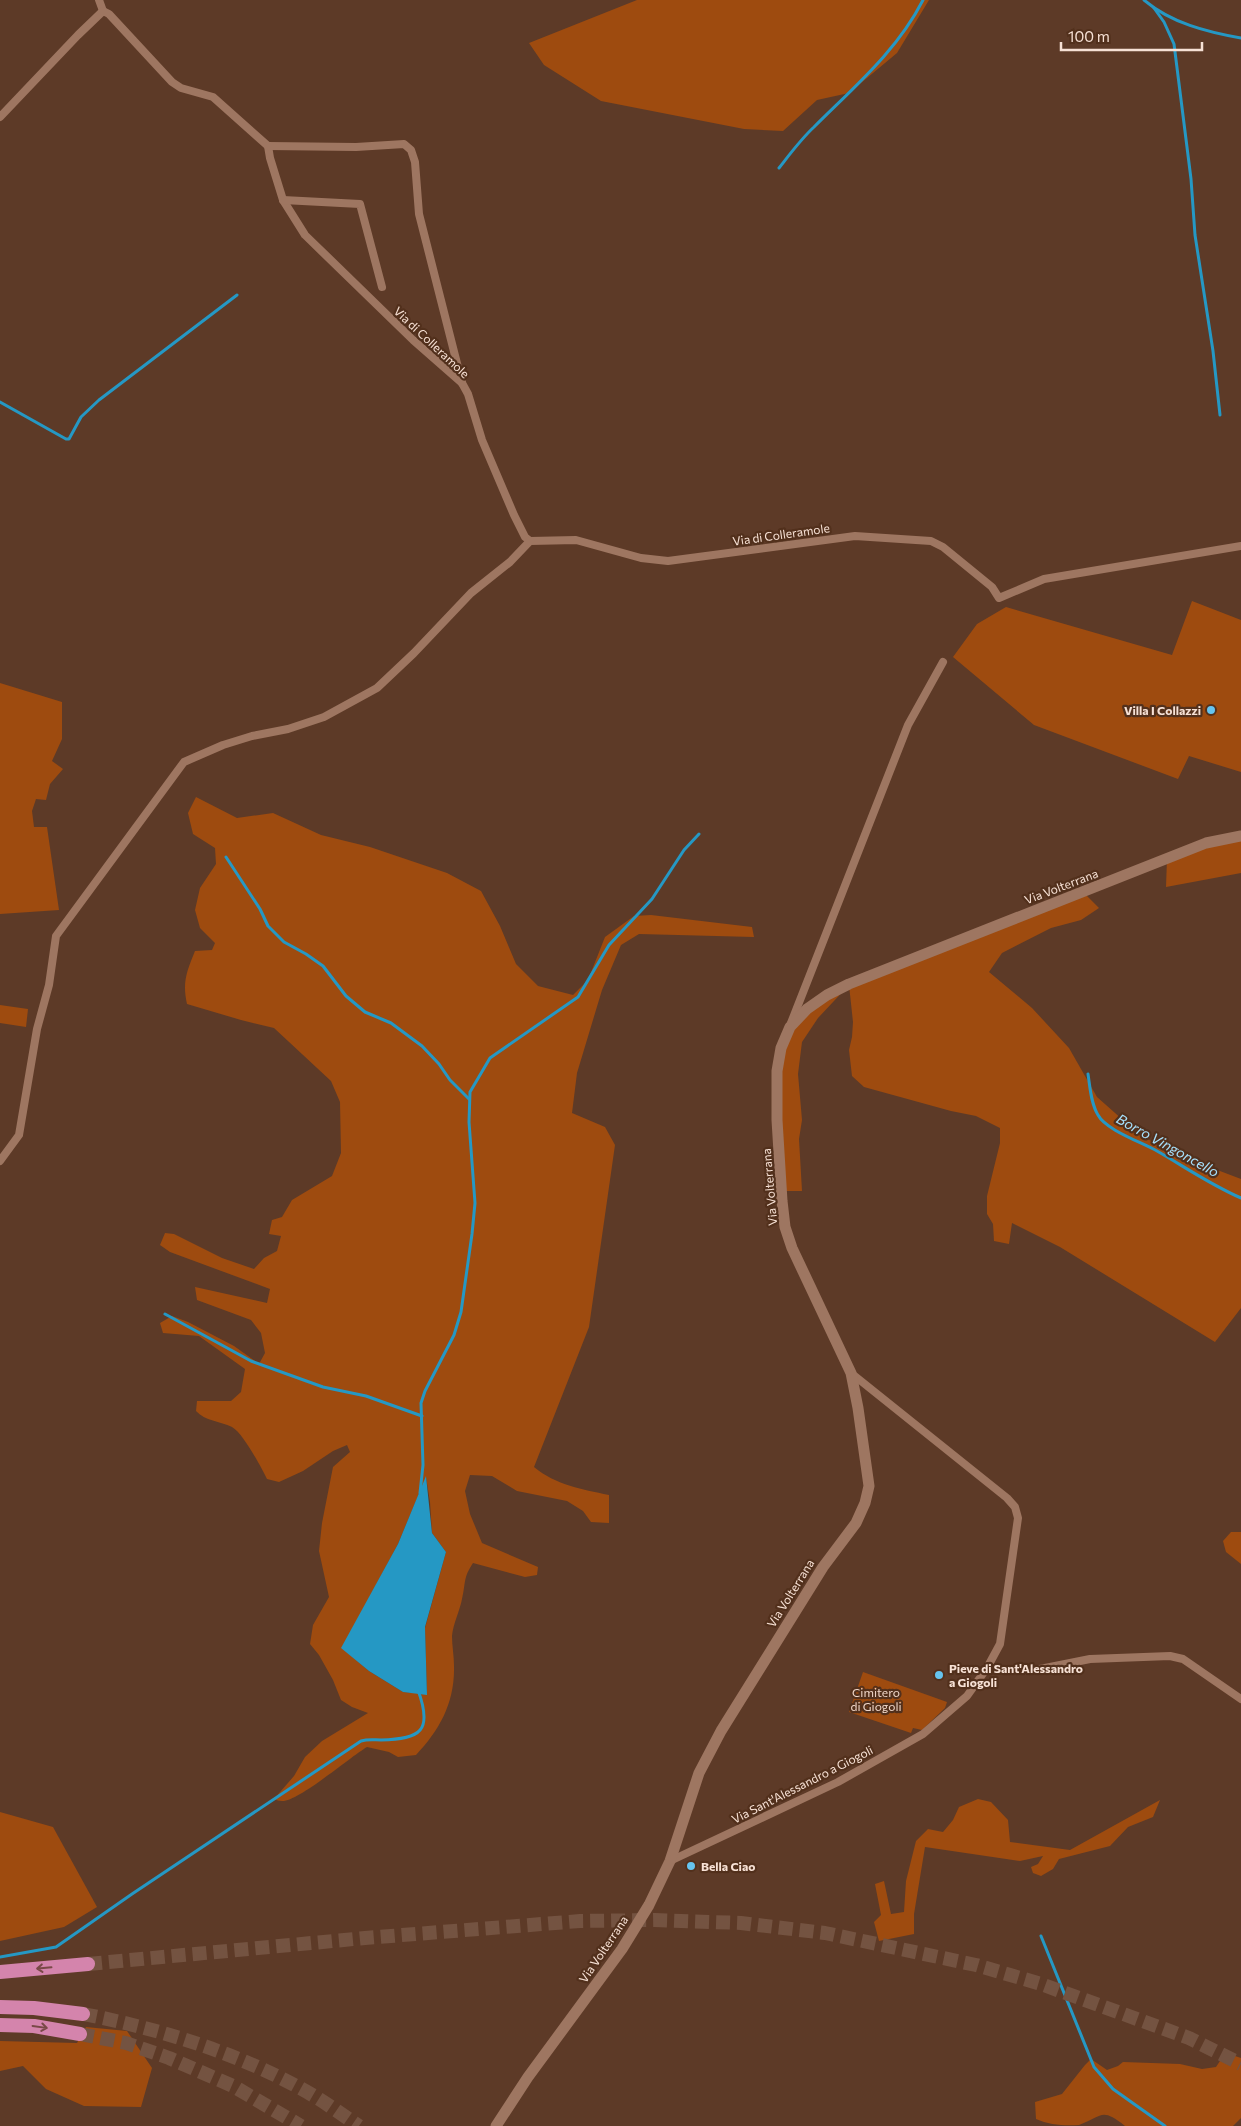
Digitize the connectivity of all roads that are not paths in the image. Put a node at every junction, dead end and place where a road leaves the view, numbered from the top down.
1 (99, 0) edge
2 (103, 11) junction
3 (0, 117) edge
4 (268, 146) junction
5 (283, 200) junction
6 (382, 288) dead end
7 (462, 383) junction
8 (530, 541) junction
9 (1241, 546) edge
10 (944, 662) dead end
11 (1241, 836) edge
12 (790, 1027) junction
13 (0, 1161) edge
14 (851, 1373) junction
15 (987, 1668) junction
16 (1241, 1699) edge
17 (670, 1861) junction
18 (88, 1964) tunnel mouth
19 (0, 1972) edge
20 (0, 2006) edge
21 (83, 2014) tunnel mouth
22 (0, 2025) edge
23 (80, 2034) tunnel mouth
24 (496, 2126) edge

1 - 2 street
2 - 3 street
2 - 4 street
4 - 5 street, Via di Colleramole
4 - 7 street
5 - 6 street
5 - 7 street, Via di Colleramole
7 - 8 street, Via di Colleramole
8 - 9 street, Via di Colleramole
8 - 13 street
10 - 12 street, Via Volterrana
11 - 12 main road, Via Volterrana
12 - 14 main road, Via Volterrana
14 - 15 street, Via Sant'Alessandro a Giogoli
14 - 17 main road, Via Volterrana
15 - 16 street
15 - 17 street, Via Sant'Alessandro a Giogoli
17 - 24 main road, Via Volterrana
18 -> 19 highway
20 - 21 highway
22 -> 23 highway

